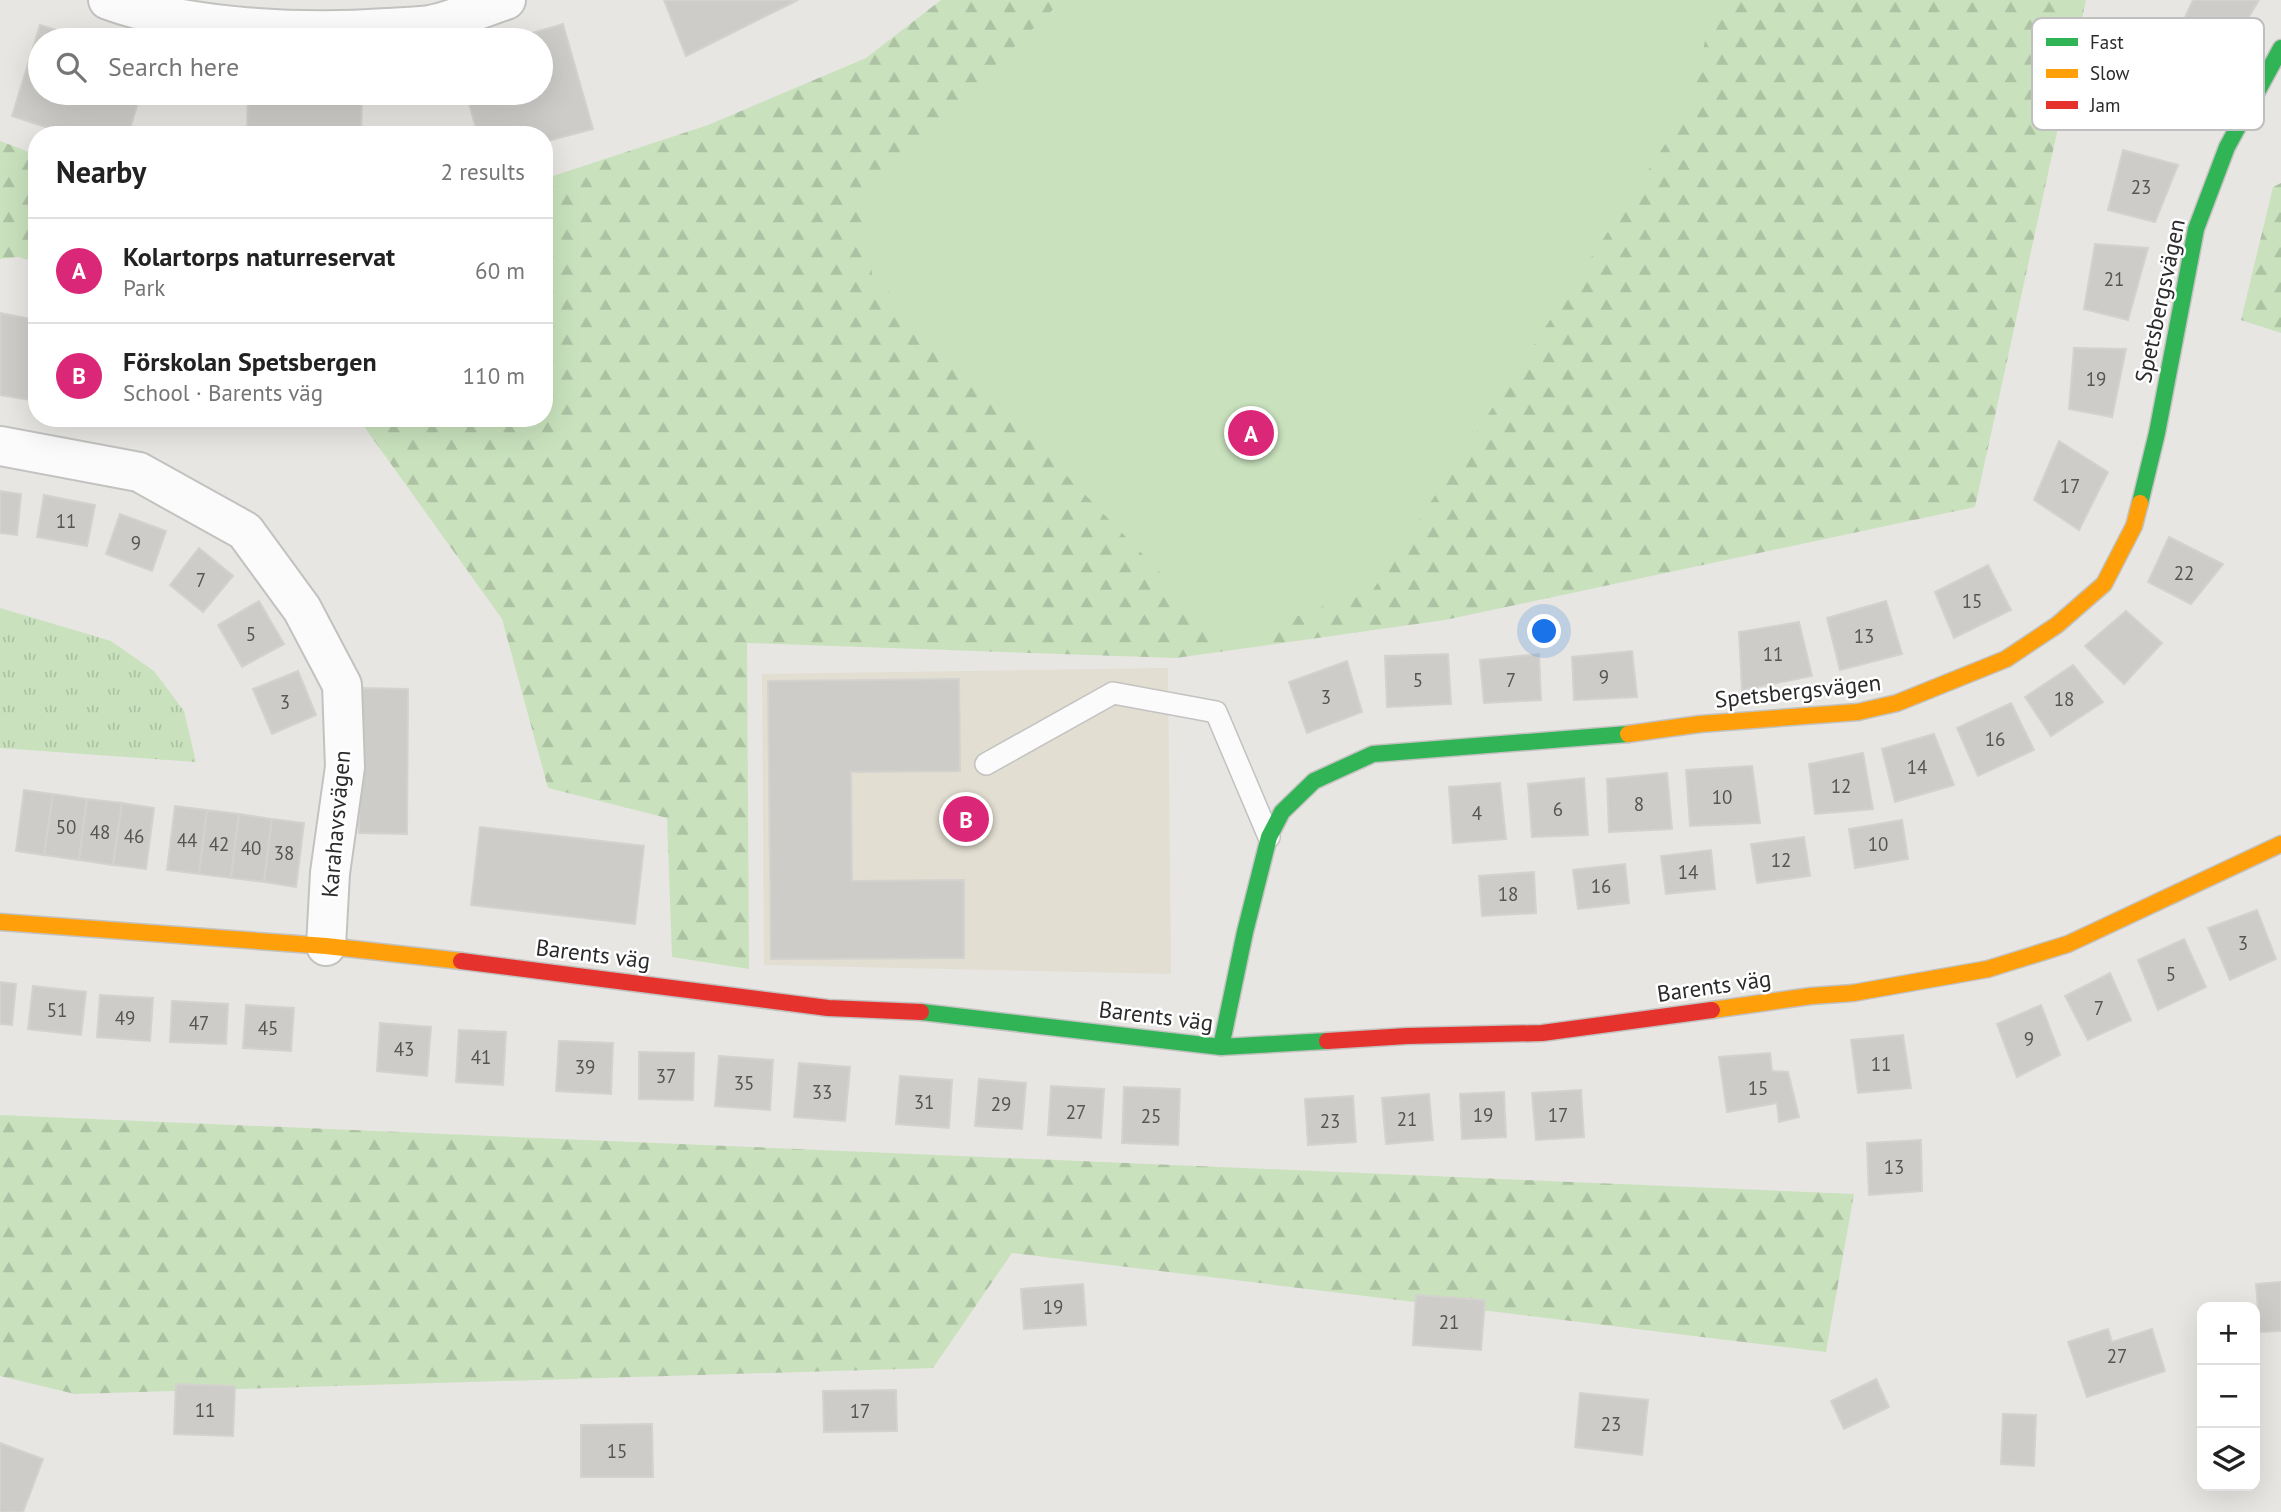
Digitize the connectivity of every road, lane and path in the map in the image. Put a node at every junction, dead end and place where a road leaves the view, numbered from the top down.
1 (108, 0) edge
2 (506, 0) edge
3 (276, 28) edge
4 (386, 28) edge
5 (2281, 48) edge
6 (2264, 79) edge
7 (2236, 130) edge
8 (0, 446) edge
9 (986, 764) dead end
10 (1269, 837) junction
11 (2281, 844) edge
12 (0, 922) edge
13 (326, 946) junction
14 (1221, 1047) junction

1 - 3 street
2 - 4 street
5 - 6 street, Spetsbergsvägen
7 - 10 street, Spetsbergsvägen
8 - 13 street, Karahavsvägen
9 - 10 lane
10 - 14 street, Spetsbergsvägen
11 - 14 street, Barents väg
12 - 13 street, Barents väg
13 - 14 street, Barents väg

